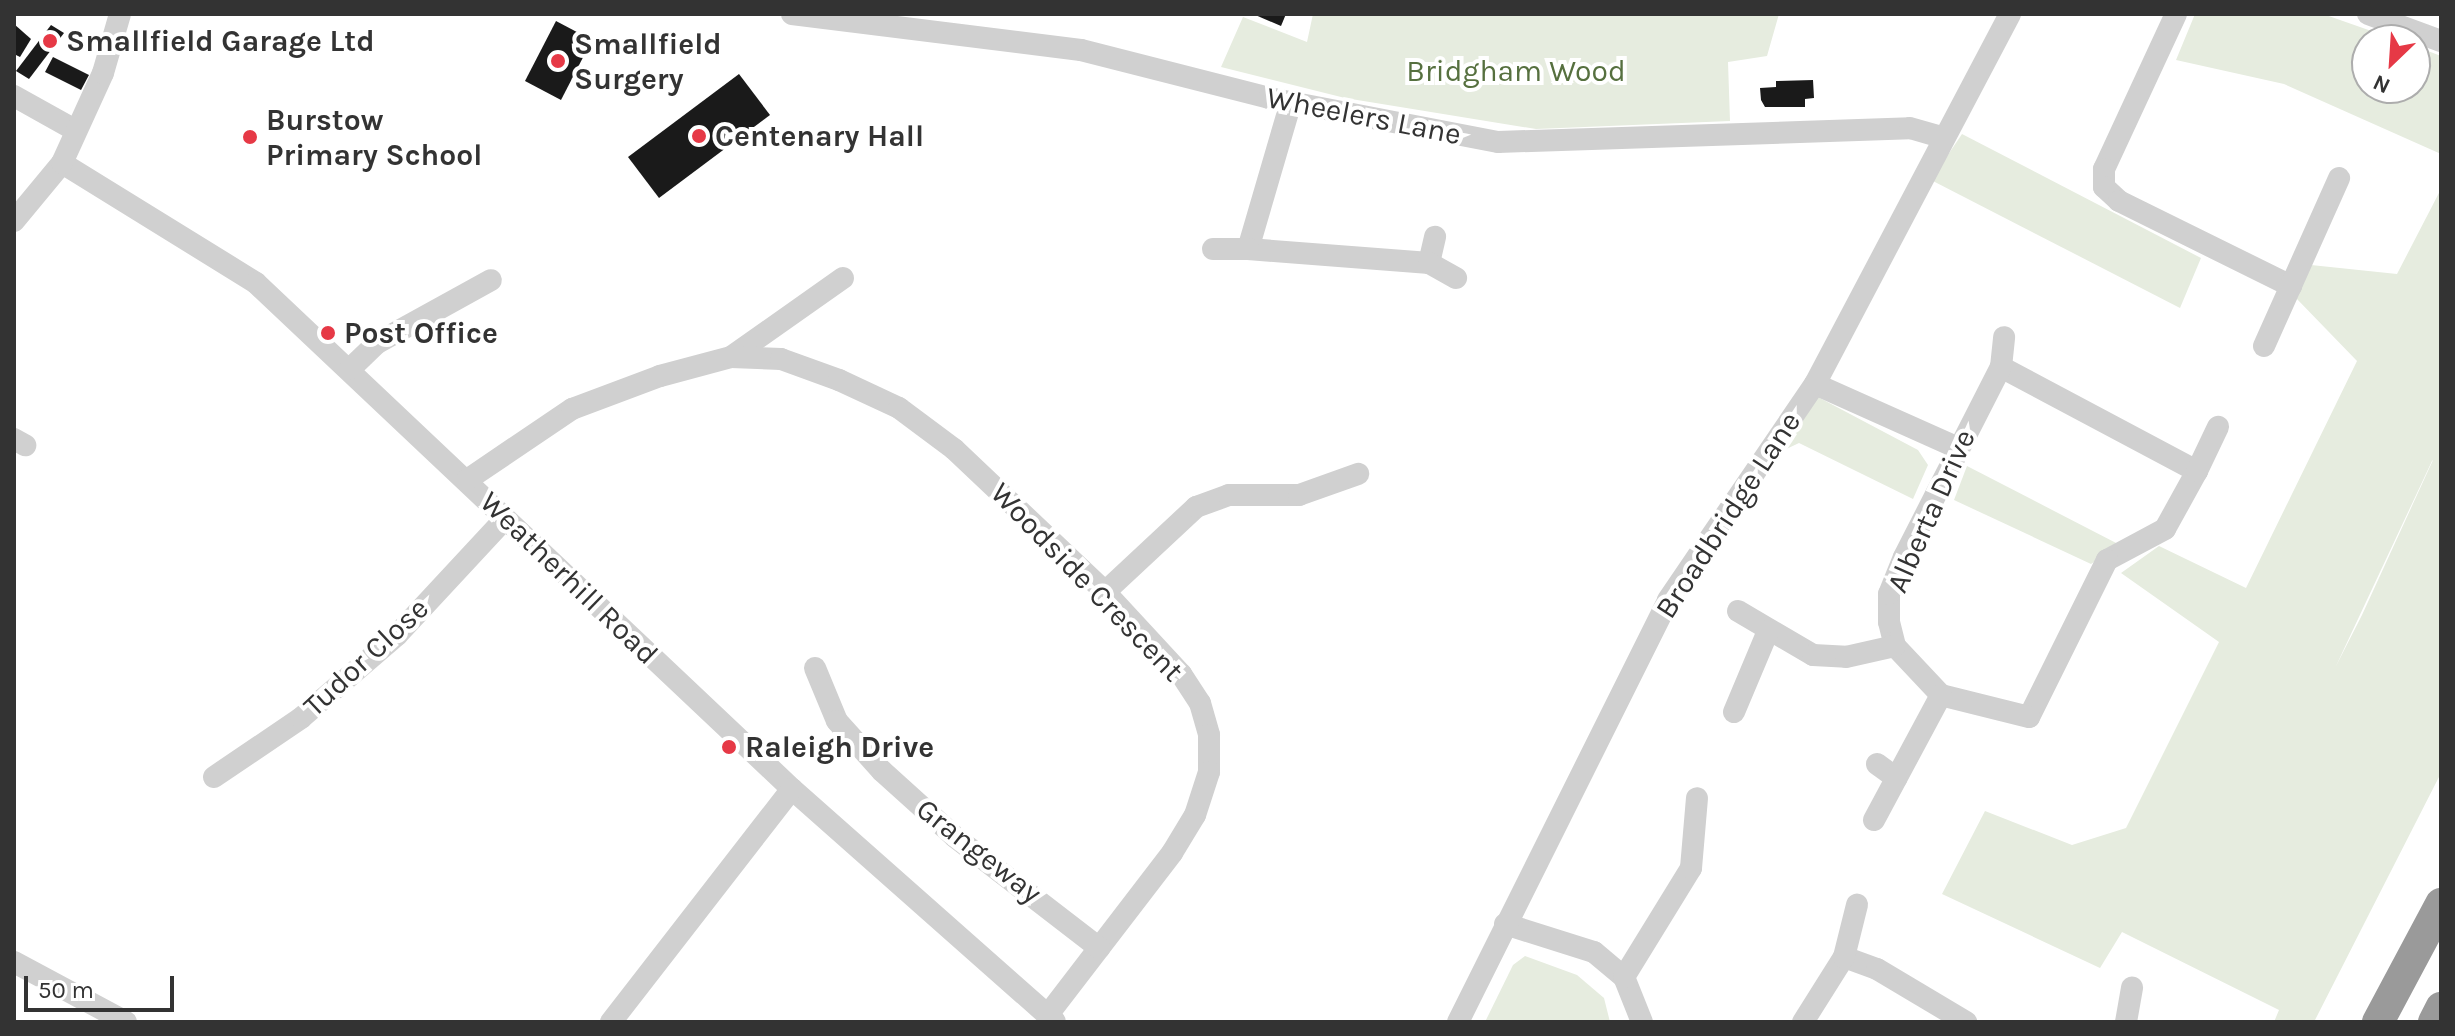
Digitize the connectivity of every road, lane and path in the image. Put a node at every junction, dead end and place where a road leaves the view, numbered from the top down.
1 (120, 14) edge
2 (792, 14) edge
3 (2010, 14) edge
4 (2176, 14) edge
5 (2368, 14) edge
6 (2441, 41) edge
7 (14, 96) edge
8 (1291, 102) junction
9 (75, 130) junction
10 (1942, 137) junction
11 (62, 163) junction
12 (2339, 178) dead end
13 (14, 221) edge
14 (1435, 237) dead end
15 (1213, 249) dead end
16 (1248, 249) junction
17 (1429, 263) junction
18 (843, 278) dead end
19 (1456, 278) dead end
20 (491, 280) dead end
21 (2291, 286) junction
22 (2004, 337) dead end
23 (2264, 346) dead end
24 (731, 357) junction
25 (2001, 367) junction
26 (350, 369) junction
27 (1815, 384) junction
28 (2218, 427) dead end
29 (1956, 447) junction
30 (2197, 471) junction
31 (1358, 474) dead end
32 (467, 480) junction
33 (504, 520) junction
34 (1105, 592) junction
35 (1738, 611) dead end
36 (1768, 631) junction
37 (1895, 646) junction
38 (815, 668) dead end
39 (1941, 695) junction
40 (1734, 712) dead end
41 (1877, 764) dead end
42 (214, 777) dead end
43 (1896, 778) junction
44 (792, 789) junction
45 (1697, 798) dead end
46 (1874, 820) dead end
47 (2441, 904) edge
48 (1857, 905) dead end
49 (1505, 924) junction
50 (1099, 948) junction
51 (1844, 957) junction
52 (14, 962) edge
53 (1624, 977) junction
54 (2132, 988) dead end
55 (2441, 1008) edge
56 (1051, 1019) edge
57 (126, 1022) edge
58 (611, 1022) edge
59 (1458, 1022) edge
60 (1642, 1022) edge
61 (1803, 1022) edge
62 (1966, 1022) edge
63 (2126, 1022) edge
64 (2378, 1022) edge
65 (2434, 1022) edge

1 - 9 street
2 - 8 street, Wheelers Lane
3 - 10 street, Broadbridge Lane
4 - 21 street
5 - 6 street
7 - 9 street
8 - 10 street, Wheelers Lane
8 - 16 street
9 - 11 street
10 - 27 street, Broadbridge Lane
11 - 13 street
11 - 26 street, Weatherhill Road
12 - 21 street
14 - 17 street
15 - 16 street
16 - 17 street
17 - 19 street
18 - 24 street, Woodside Crescent
20 - 26 street
21 - 23 street
22 - 25 street, Alberta Drive
24 - 32 street, Woodside Crescent
24 - 34 street, Woodside Crescent
25 - 29 street, Alberta Drive
25 - 30 street
26 - 32 street, Weatherhill Road
27 - 29 street
27 - 49 street, Broadbridge Lane
28 - 30 street
29 - 37 street, Alberta Drive
30 - 39 street
31 - 34 street
32 - 33 street, Weatherhill Road
33 - 42 street, Tudor Close
33 - 44 street, Weatherhill Road
34 - 50 street, Woodside Crescent
35 - 36 street
36 - 37 street
36 - 40 street
37 - 39 street
38 - 50 street, Grangeway
39 - 43 street
41 - 43 street
43 - 46 street
44 - 56 street, Weatherhill Road
44 - 58 street
45 - 53 street
47 - 64 highway
48 - 51 street
49 - 53 street
49 - 59 street, Broadbridge Lane
50 - 56 street, Woodside Crescent
51 - 61 street
51 - 62 street
52 - 57 street
53 - 60 street
54 - 63 street
55 - 65 highway

